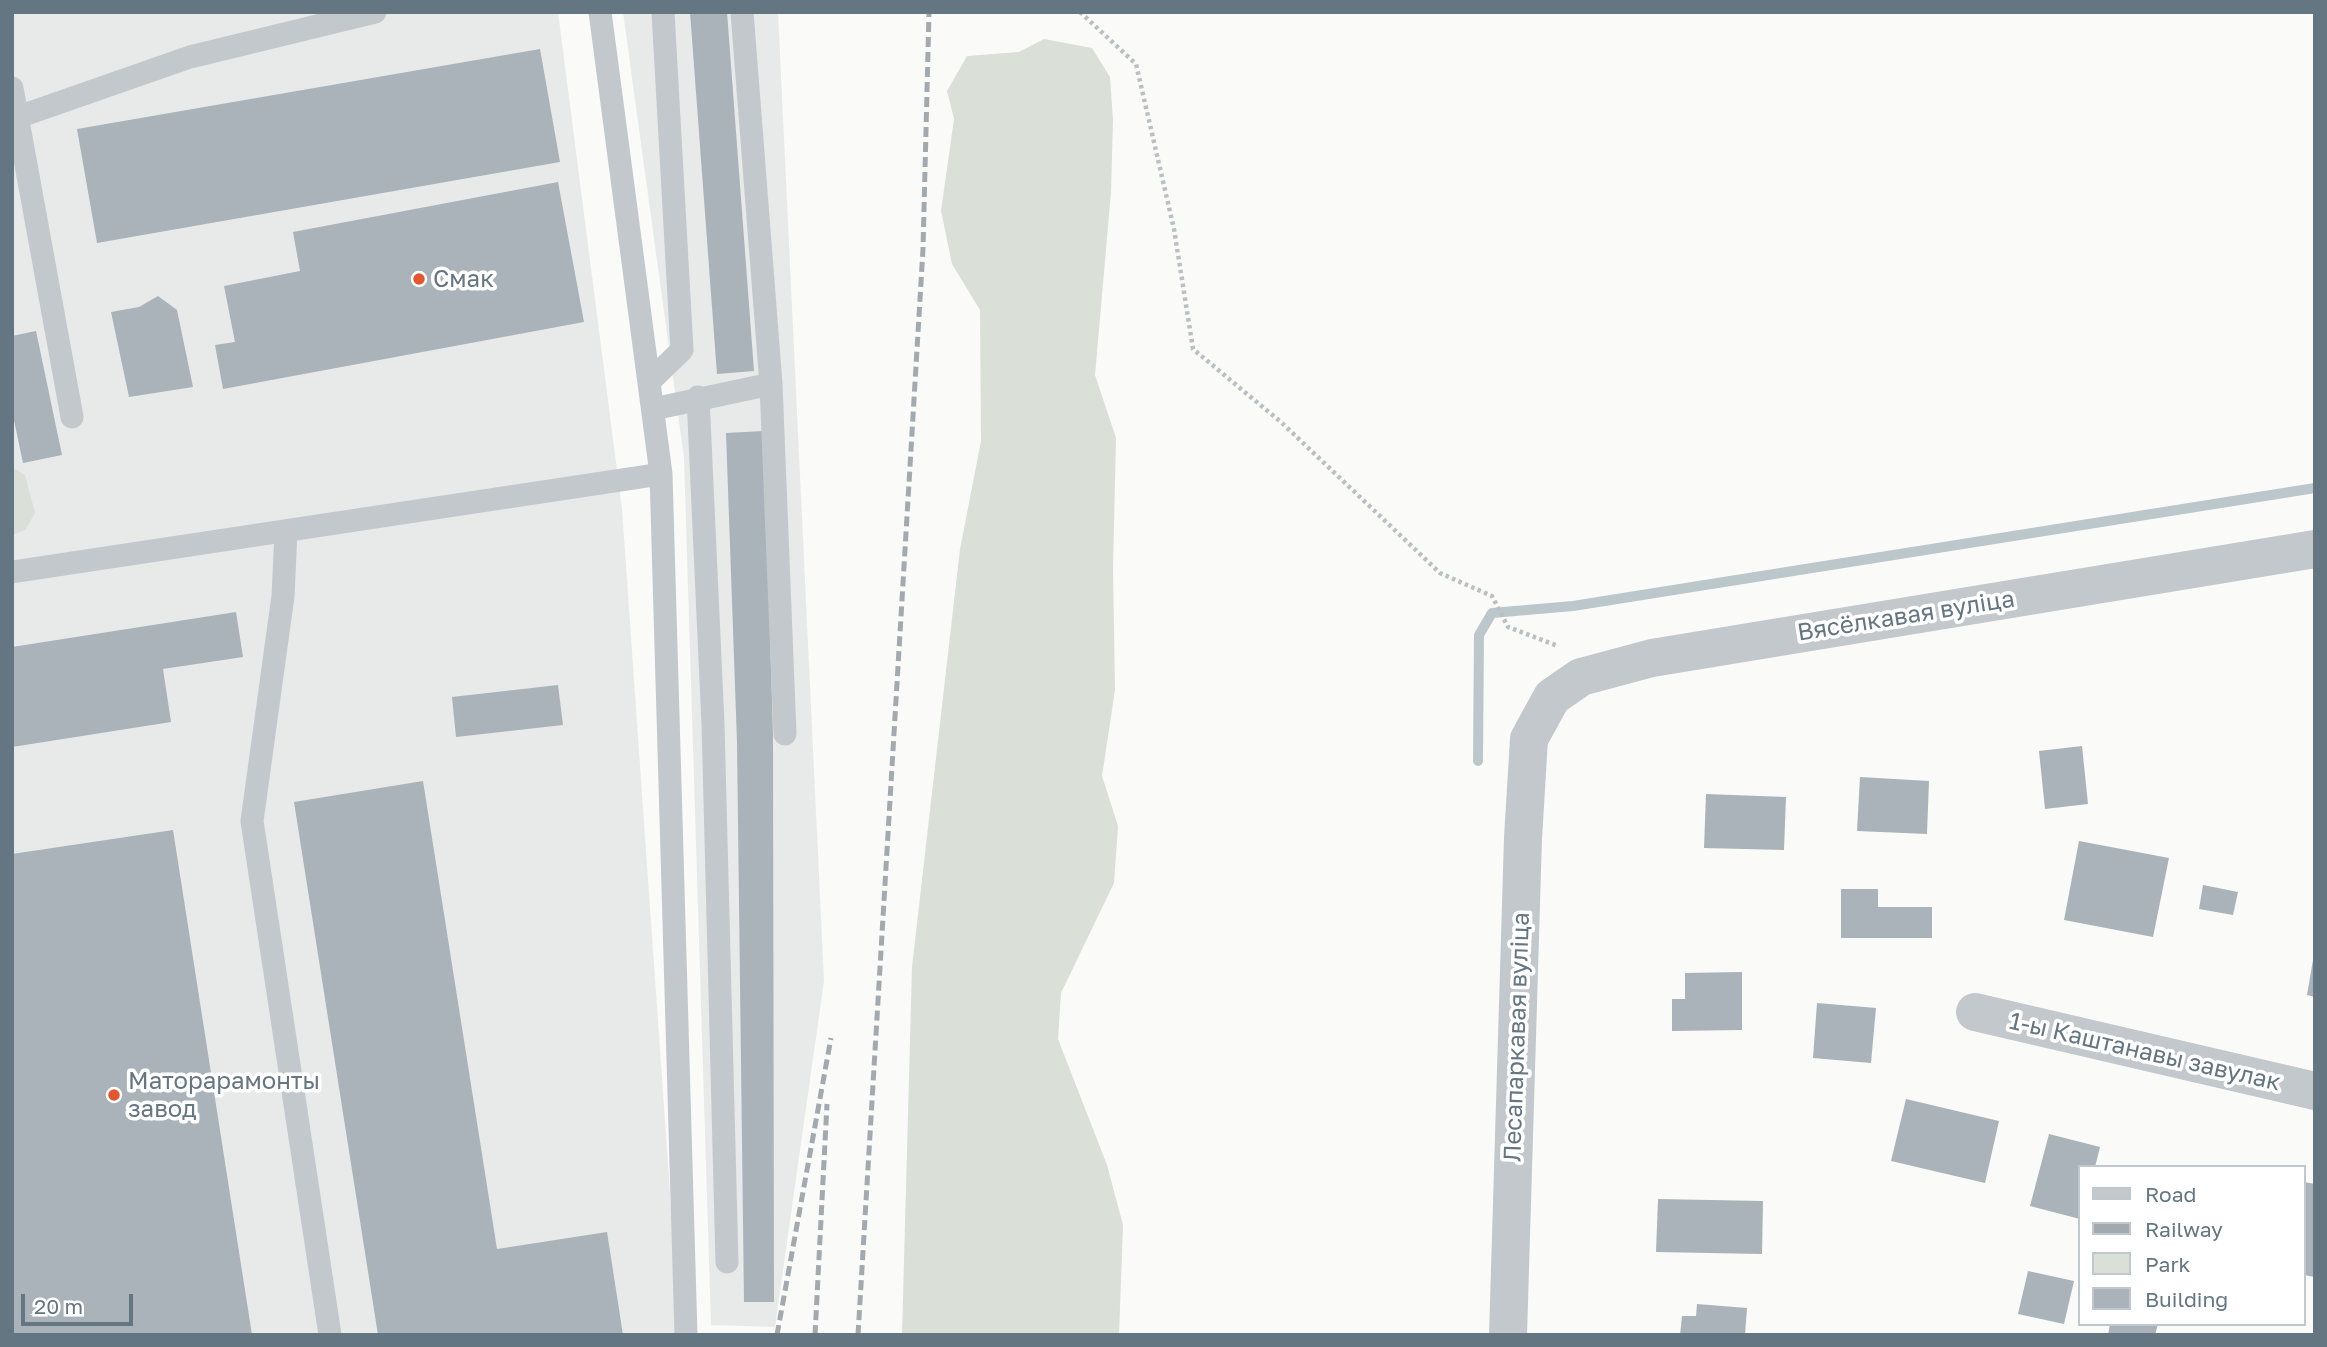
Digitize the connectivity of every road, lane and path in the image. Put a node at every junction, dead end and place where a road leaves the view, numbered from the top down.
1 (375, 12) edge
2 (600, 12) edge
3 (663, 12) edge
4 (742, 12) edge
5 (1080, 12) edge
6 (12, 88) edge
7 (18, 117) junction
8 (649, 382) junction
9 (771, 384) junction
10 (698, 397) junction
11 (653, 409) junction
12 (72, 417) dead end
13 (661, 474) junction
14 (286, 531) junction
15 (2315, 549) edge
16 (12, 572) edge
17 (1508, 627) dead end
18 (785, 734) dead end
19 (1529, 739) joint
20 (1975, 1012) dead end
21 (2315, 1091) edge
22 (727, 1262) dead end
23 (330, 1335) edge
24 (686, 1335) edge
25 (1508, 1335) edge

1 - 7 lane
2 - 8 lane
3 - 8 lane
4 - 9 lane
5 - 17 path
6 - 7 lane
7 - 12 lane
8 - 11 lane
9 - 10 lane
9 - 18 lane
10 - 11 lane
10 - 22 lane
11 - 13 lane
13 - 14 lane
13 - 24 lane
14 - 16 lane
14 - 23 lane
15 - 19 street, Вясёлкавая вуліца
19 - 25 street, Лесапаркавая вуліца
20 - 21 street, 1-ы Каштанавы завулак

